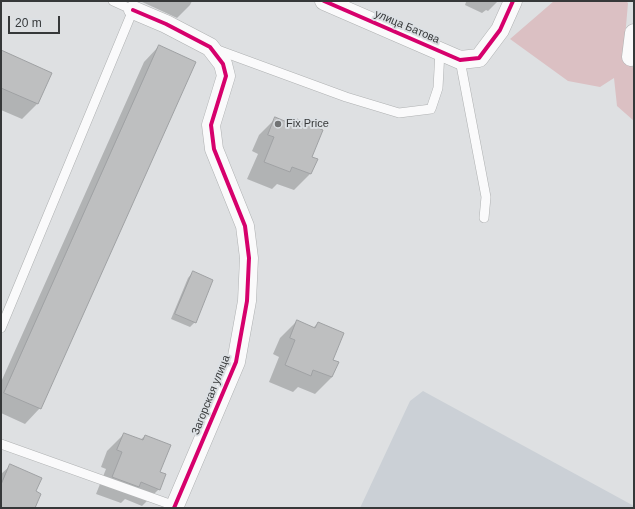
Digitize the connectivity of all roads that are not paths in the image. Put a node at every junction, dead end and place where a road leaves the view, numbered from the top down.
1 (113, 1) edge
2 (324, 1) edge
3 (513, 1) edge
4 (133, 10) junction
5 (634, 32) edge
6 (210, 47) junction
7 (440, 51) junction
8 (631, 57) dead end
9 (460, 60) junction
10 (484, 218) dead end
11 (1, 328) edge
12 (1, 444) edge
13 (174, 507) edge

1 - 4 lane
2 - 7 street, улица Батова
3 - 9 street
4 - 6 street, Загорская улица
4 - 11 lane
5 - 8 street
6 - 7 lane
6 - 13 street, Загорская улица
7 - 9 street, улица Батова
9 - 10 lane
12 - 13 lane

